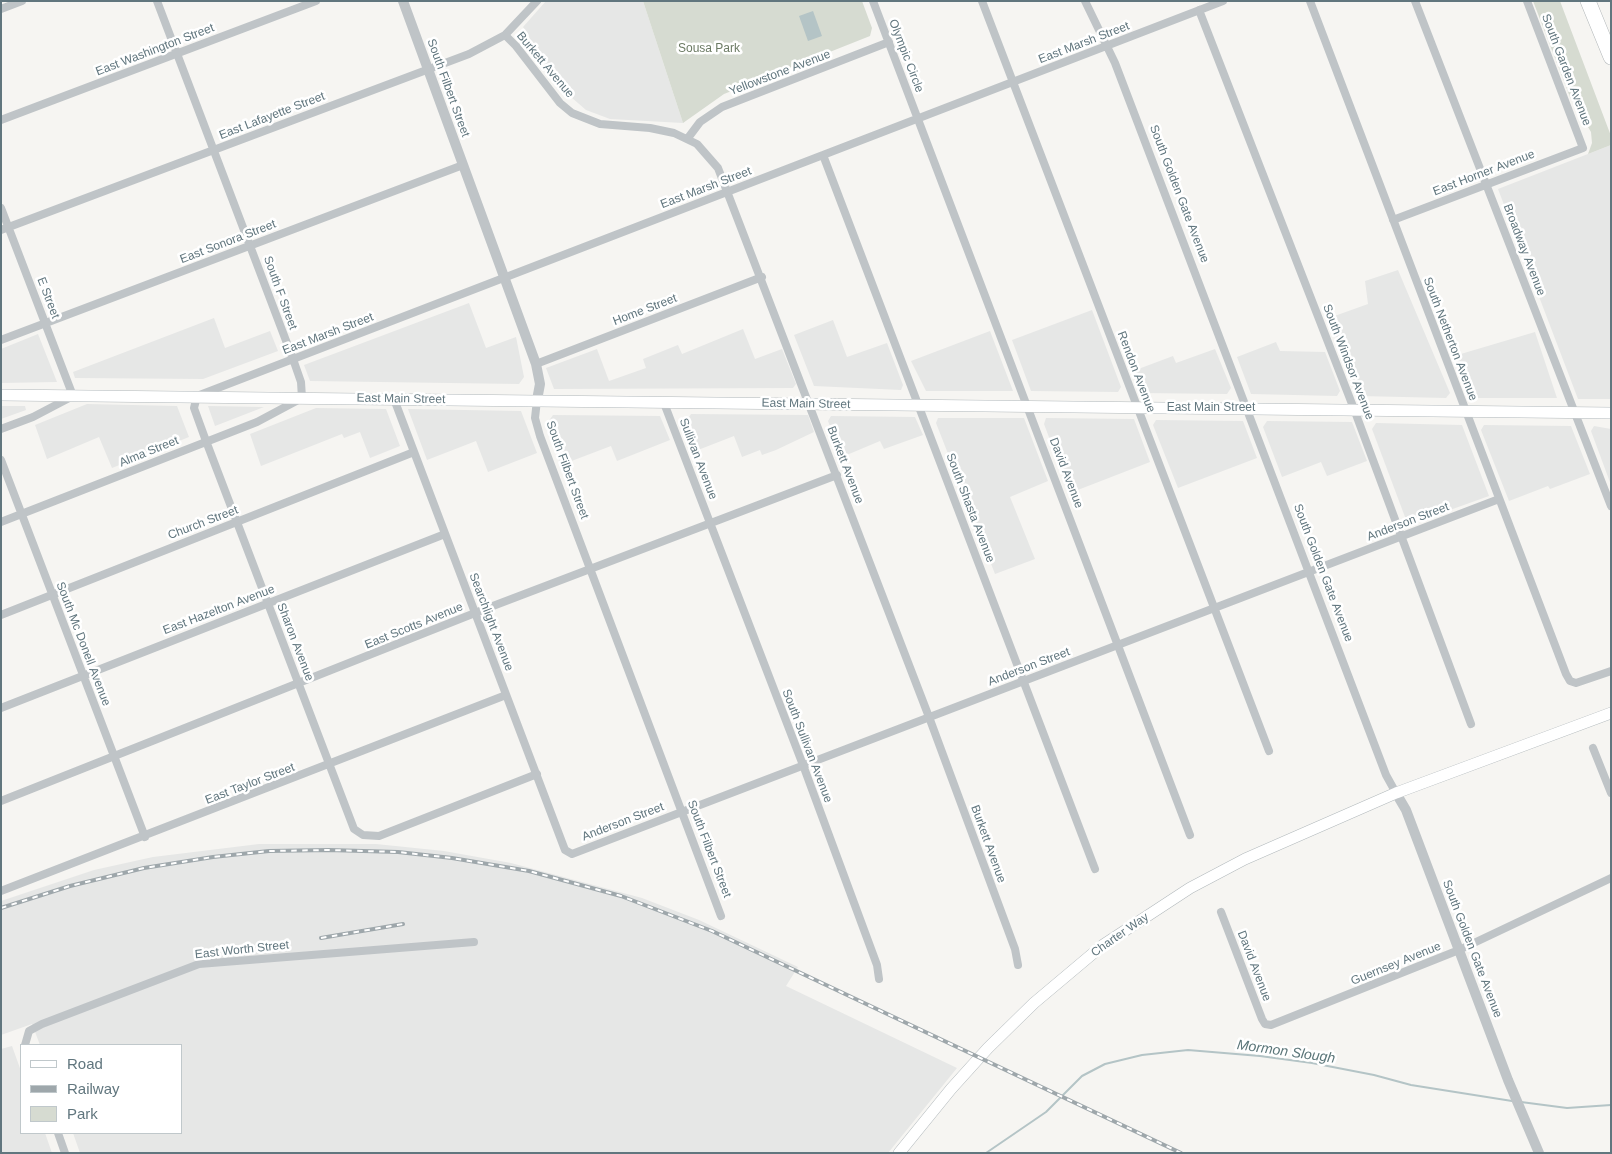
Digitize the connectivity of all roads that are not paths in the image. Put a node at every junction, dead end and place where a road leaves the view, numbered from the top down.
1 (22, 1) edge
2 (157, 1) edge
3 (316, 1) edge
4 (403, 1) edge
5 (537, 1) edge
6 (873, 1) edge
7 (982, 1) edge
8 (1085, 1) edge
9 (1224, 1) edge
10 (1310, 1) edge
11 (1415, 1) edge
12 (1527, 1) edge
13 (1588, 1) edge
14 (1596, 1) edge
15 (1, 9) edge
16 (1199, 10) junction
17 (505, 35) junction
18 (889, 42) junction
19 (1108, 46) junction
20 (1611, 51) edge
21 (177, 53) junction
22 (1611, 57) edge
23 (428, 69) junction
24 (1014, 82) junction
25 (919, 118) junction
26 (1, 120) edge
27 (688, 138) junction
28 (1583, 148) joint
29 (214, 150) junction
30 (823, 155) junction
31 (463, 165) junction
32 (1486, 184) junction
33 (729, 191) junction
34 (1, 208) edge
35 (1393, 220) junction
36 (5, 228) edge
37 (250, 246) junction
38 (762, 277) junction
39 (505, 278) junction
40 (45, 323) junction
41 (1, 340) edge
42 (293, 359) junction
43 (536, 364) junction
44 (1, 394) edge
45 (73, 396) junction
46 (196, 396) junction
47 (302, 398) junction
48 (394, 399) junction
49 (537, 400) junction
50 (664, 402) junction
51 (810, 404) junction
52 (919, 405) junction
53 (1028, 406) junction
54 (1138, 408) junction
55 (1247, 409) junction
56 (1354, 409) junction
57 (1466, 411) junction
58 (1575, 413) junction
59 (1611, 413) edge
60 (1, 430) edge
61 (206, 442) junction
62 (414, 452) junction
63 (1, 460) edge
64 (837, 474) junction
65 (1499, 499) junction
66 (1611, 506) edge
67 (22, 514) junction
68 (1, 522) edge
69 (237, 522) junction
70 (710, 523) junction
71 (445, 534) junction
72 (1400, 537) junction
73 (591, 569) junction
74 (1309, 571) junction
75 (52, 595) junction
76 (268, 603) junction
77 (1214, 608) junction
78 (475, 614) junction
79 (1, 615) edge
80 (1119, 644) junction
81 (1611, 671) edge
82 (83, 676) junction
83 (1024, 680) junction
84 (298, 684) junction
85 (506, 695) junction
86 (1, 708) edge
87 (1611, 713) edge
88 (929, 716) junction
89 (1472, 724) dead end
90 (1593, 748) dead end
91 (1269, 751) dead end
92 (114, 756) junction
93 (329, 764) junction
94 (803, 765) junction
95 (536, 774) junction
96 (1396, 793) junction
97 (1611, 793) edge
98 (1, 801) edge
99 (681, 812) junction
100 (1190, 835) dead end
101 (145, 837) junction
102 (568, 853) joint
103 (1095, 869) dead end
104 (1611, 878) edge
105 (1, 891) edge
106 (1221, 912) dead end
107 (721, 916) dead end
108 (474, 942) dead end
109 (1459, 950) junction
110 (1018, 965) dead end
111 (879, 979) dead end
112 (1268, 1025) joint
113 (25, 1044) edge
114 (58, 1134) edge
115 (65, 1153) edge
116 (899, 1153) edge
117 (1538, 1153) edge

1 - 15 street
2 - 21 street, South F Street
3 - 21 street, East Washington Street
4 - 23 street, South Filbert Street
5 - 17 street, East Lafayette Street
6 - 18 street, Olympic Circle
7 - 24 street, Rendon Avenue
8 - 19 street, South Golden Gate Avenue
9 - 16 street, East Marsh Street
10 - 35 street, South Netherton Avenue
11 - 32 street, Broadway Avenue
12 - 28 street, South Garden Avenue
13 - 22 highway
14 - 20 highway
16 - 19 street, East Marsh Street
16 - 56 street, South Windsor Avenue
17 - 23 street, East Lafayette Street
17 - 27 street, Burkett Avenue
18 - 25 street, Olympic Circle
18 - 27 street, Yellowstone Avenue
19 - 24 street, East Marsh Street
19 - 55 street, South Golden Gate Avenue
21 - 26 street, East Washington Street
21 - 29 street, South F Street
23 - 29 street, East Lafayette Street
23 - 31 street, South Filbert Street
24 - 25 street, East Marsh Street
24 - 54 street, Rendon Avenue
25 - 30 street, East Marsh Street
25 - 53 street, David Avenue
27 - 33 street, Burkett Avenue
28 - 32 street, East Horner Avenue
29 - 36 street, East Lafayette Street
29 - 37 street, South F Street
30 - 33 street, East Marsh Street
30 - 52 street, South Shasta Avenue
31 - 37 street, East Sonora Street
31 - 39 street, South Filbert Street
32 - 35 street, East Horner Avenue
32 - 58 street, Broadway Avenue
33 - 38 street, Burkett Avenue
33 - 39 street, East Marsh Street
34 - 36 street, E Street
35 - 57 street, South Netherton Avenue
36 - 40 street, E Street
37 - 40 street, East Sonora Street
37 - 42 street, South F Street
38 - 43 street, Home Street
38 - 51 street, Burkett Avenue
39 - 42 street, East Marsh Street
39 - 43 street, South Filbert Street
40 - 41 street, East Sonora Street
40 - 45 street, E Street
42 - 46 street, East Marsh Street
42 - 47 street, South F Street
43 - 49 street, South Filbert Street
44 - 45 main road, East Main Street
45 - 46 main road, East Main Street
45 - 60 street
46 - 47 main road, East Main Street
46 - 61 street, Sharon Avenue
47 - 48 main road, East Main Street
47 - 61 street, Alma Street
48 - 49 main road, East Main Street
48 - 62 street, Searchlight Avenue
49 - 50 main road, East Main Street
49 - 73 street, South Filbert Street
50 - 51 main road, East Main Street
50 - 70 street, Sullivan Avenue
51 - 52 main road, East Main Street
51 - 64 street, Burkett Avenue
52 - 53 main road, East Main Street
52 - 83 street, South Shasta Avenue
53 - 54 main road, East Main Street
53 - 80 street, David Avenue
54 - 55 main road, East Main Street
54 - 77 street, Rendon Avenue
55 - 56 main road, East Main Street
55 - 74 street, South Golden Gate Avenue
56 - 57 main road, East Main Street
56 - 72 street, South Windsor Avenue
57 - 58 main road, East Main Street
57 - 65 street, South Netherton Avenue
58 - 59 main road, East Main Street
58 - 66 street, Broadway Avenue
61 - 67 street, Alma Street
61 - 69 street, Sharon Avenue
62 - 69 street, Church Street
62 - 71 street, Searchlight Avenue
63 - 67 street, South Mc Donell Avenue
64 - 70 street, East Scotts Avenue
64 - 88 street, Burkett Avenue
65 - 72 street, Anderson Street
65 - 81 street, South Netherton Avenue
67 - 68 street, Alma Street
67 - 75 street, South Mc Donell Avenue
69 - 75 street, Church Street
69 - 76 street, Sharon Avenue
70 - 73 street, East Scotts Avenue
70 - 94 street, South Sullivan Avenue
71 - 76 street, East Hazelton Avenue
71 - 78 street, Searchlight Avenue
72 - 74 street, Anderson Street
72 - 89 street, South Windsor Avenue
73 - 78 street, East Scotts Avenue
73 - 99 street, South Filbert Street
74 - 77 street, Anderson Street
74 - 96 street, South Golden Gate Avenue
75 - 79 street, Church Street
75 - 82 street, South Mc Donell Avenue
76 - 82 street, East Hazelton Avenue
76 - 84 street, Sharon Avenue
77 - 80 street, Anderson Street
77 - 91 street, Rendon Avenue
78 - 84 street, East Scotts Avenue
78 - 85 street, Searchlight Avenue
80 - 83 street, Anderson Street
80 - 100 street, David Avenue
82 - 86 street, East Hazelton Avenue
82 - 92 street, South Mc Donell Avenue
83 - 88 street, Anderson Street
83 - 103 street, South Shasta Avenue
84 - 92 street, East Scotts Avenue
84 - 93 street, Sharon Avenue
85 - 93 street, East Taylor Street
85 - 95 street, Searchlight Avenue
87 - 96 main road, Charter Way
88 - 94 street, Anderson Street
88 - 110 street, Burkett Avenue
90 - 97 street
92 - 98 street, East Scotts Avenue
92 - 101 street, South Mc Donell Avenue
93 - 95 street, Sharon Avenue
93 - 101 street, East Taylor Street
94 - 99 street, Anderson Street
94 - 111 street, South Sullivan Avenue
95 - 102 street, Searchlight Avenue
96 - 109 street, South Golden Gate Avenue
96 - 116 main road, Charter Way
99 - 102 street, Anderson Street
99 - 107 street, South Filbert Street
101 - 105 street, East Taylor Street
104 - 109 street, Guernsey Avenue
106 - 112 street, David Avenue
108 - 113 street, East Worth Street
109 - 112 street, Guernsey Avenue
109 - 117 street, South Golden Gate Avenue
114 - 115 street

